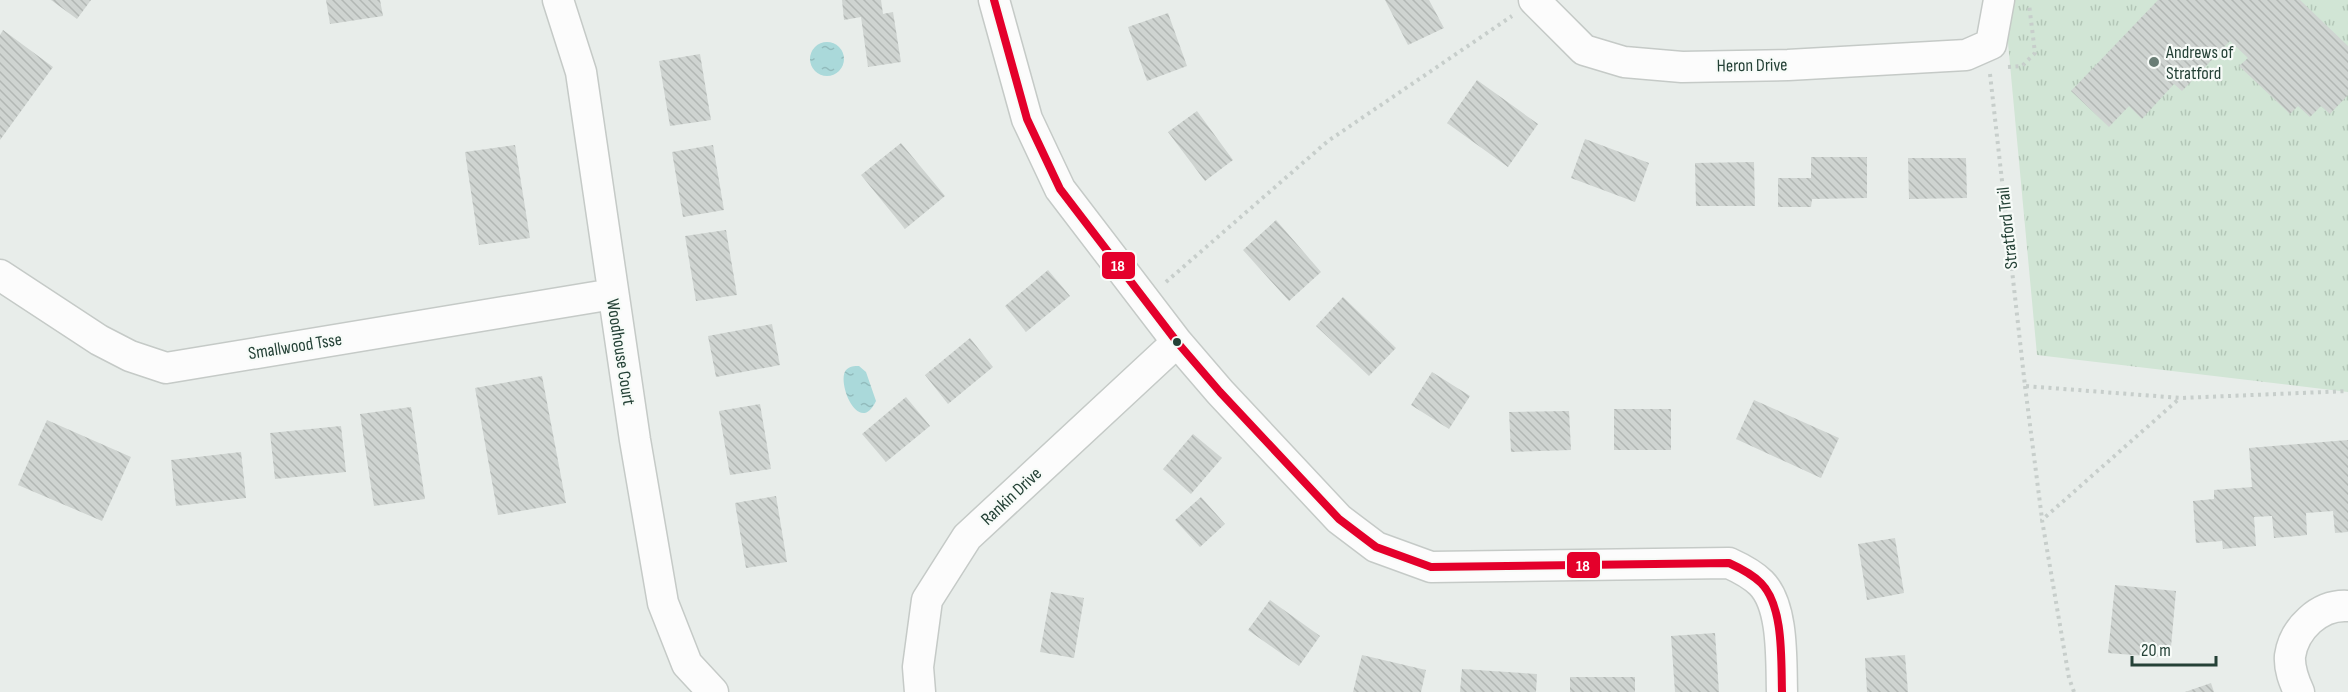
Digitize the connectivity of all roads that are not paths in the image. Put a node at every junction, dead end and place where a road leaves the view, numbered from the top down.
1 (558, 0) edge
2 (994, 0) edge
3 (1534, 0) edge
4 (1999, 0) edge
5 (0, 275) edge
6 (613, 294) junction
7 (1177, 342) junction
8 (2348, 606) edge
9 (713, 692) edge
10 (920, 692) edge
11 (1782, 692) edge
12 (2299, 692) edge

1 - 6 street, Woodhouse Court
2 - 7 street
3 - 4 street, Heron Drive
5 - 6 street, Smallwood Tsse
6 - 9 street, Woodhouse Court
7 - 10 street, Rankin Drive
7 - 11 street
8 - 12 street

